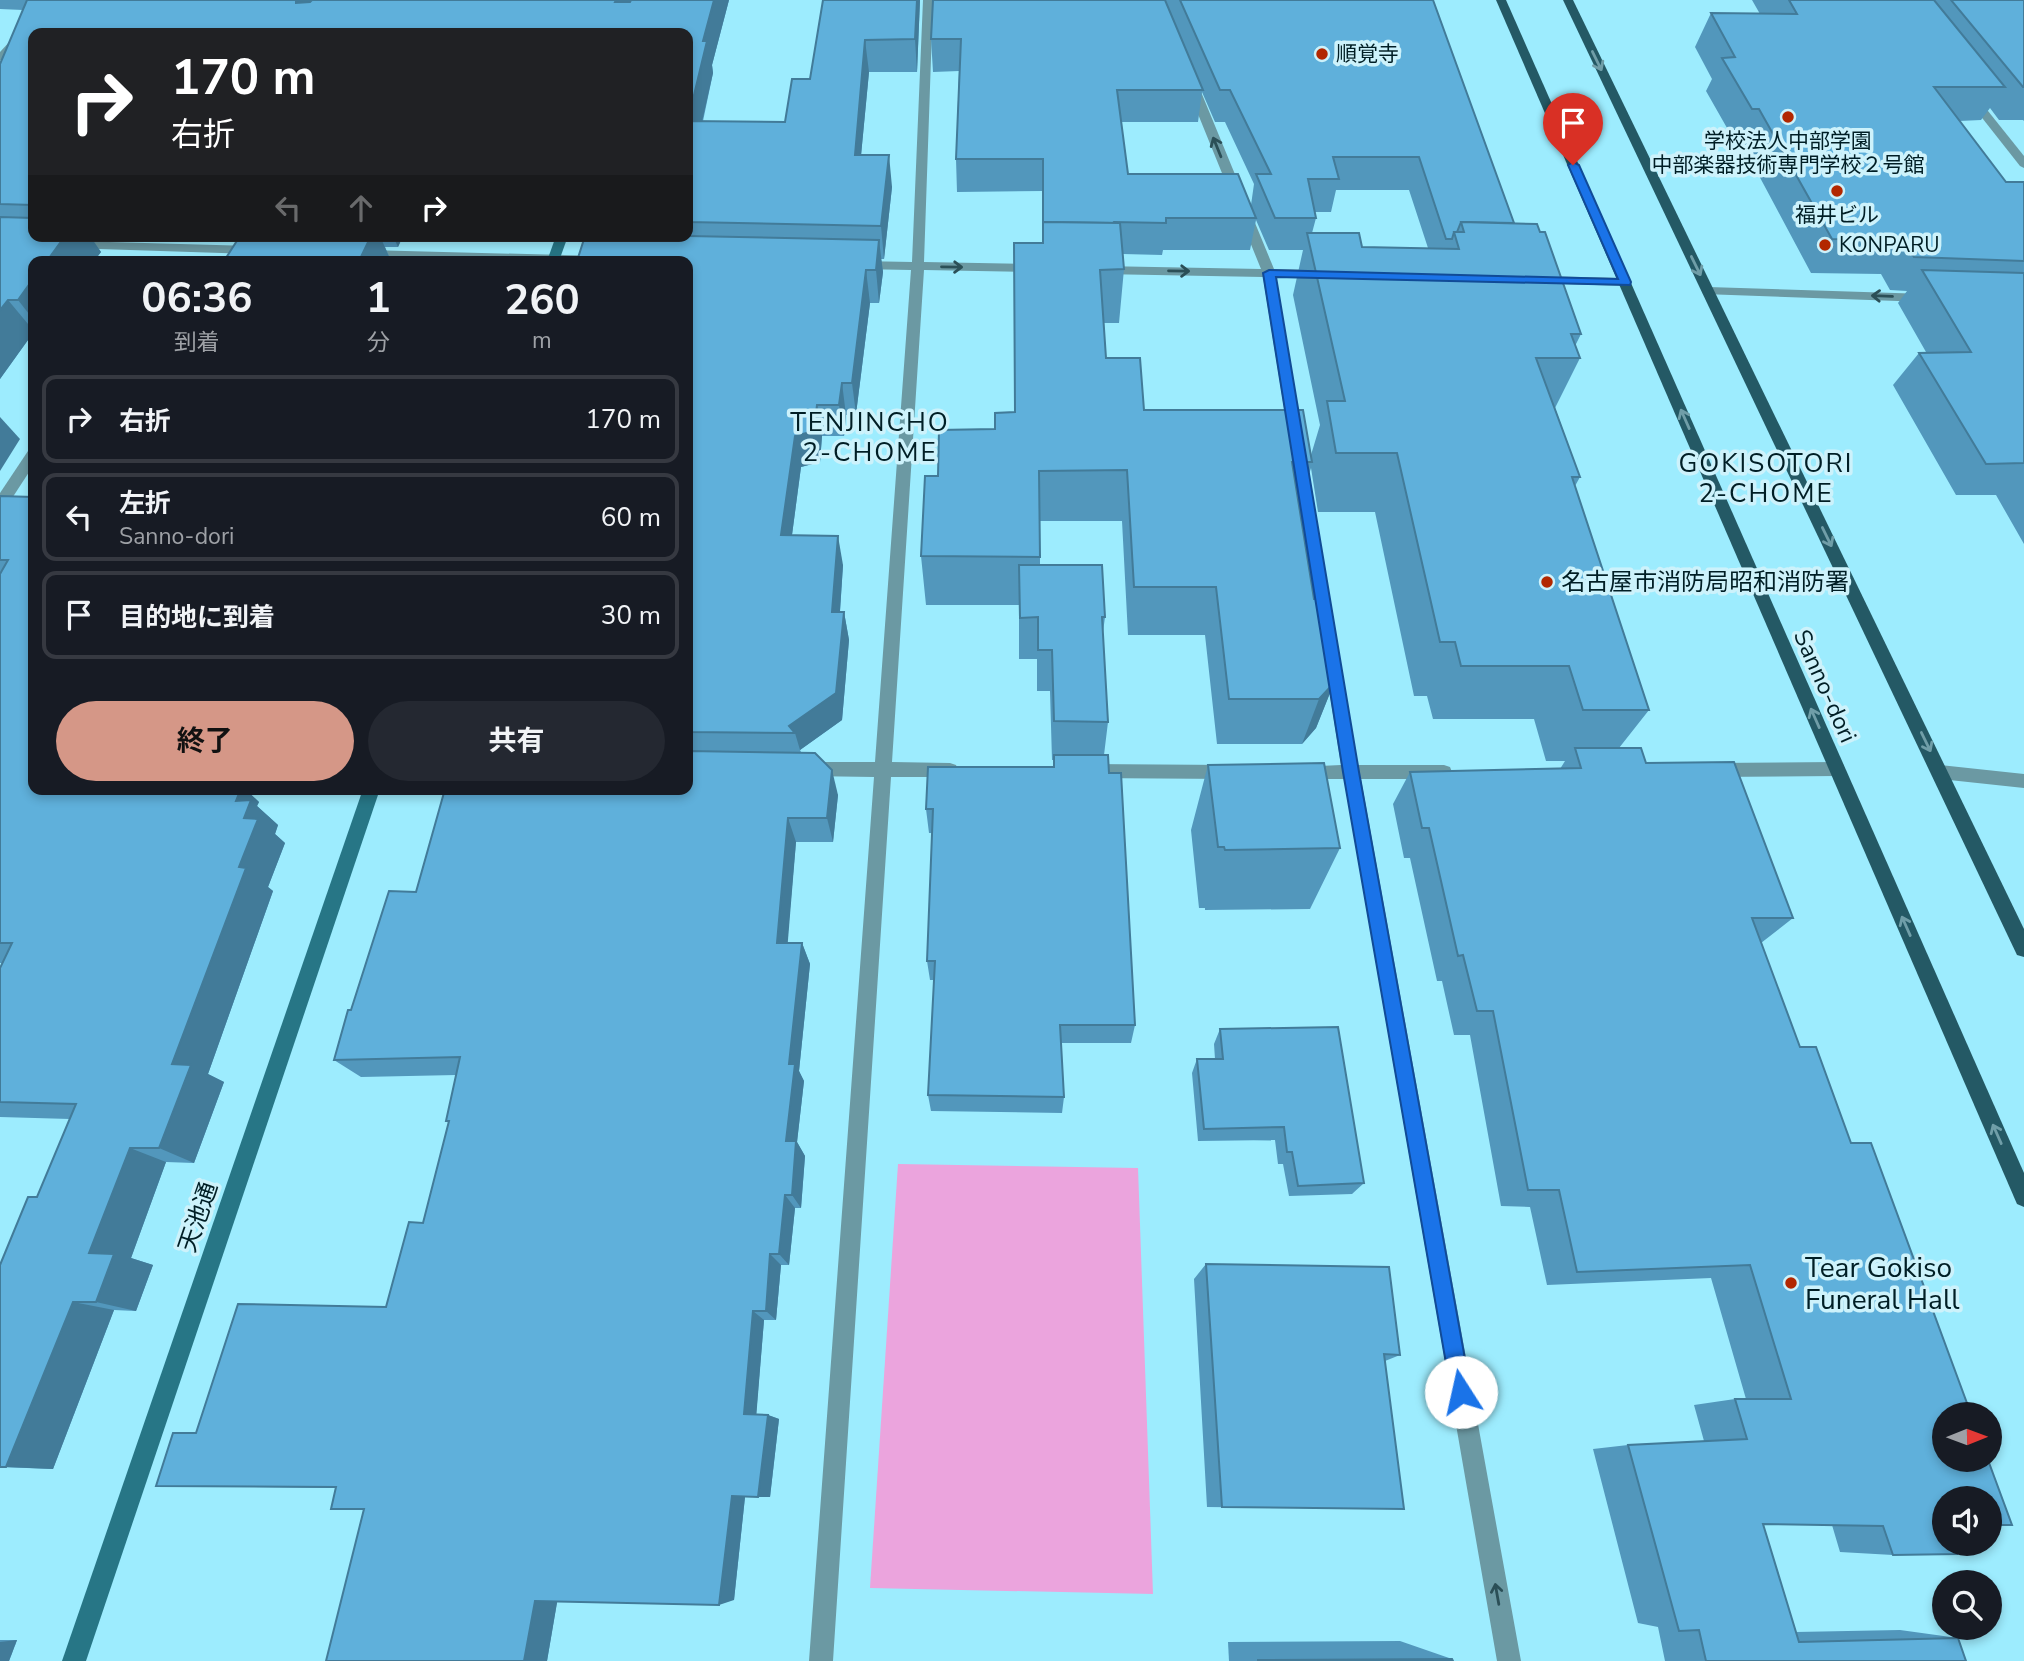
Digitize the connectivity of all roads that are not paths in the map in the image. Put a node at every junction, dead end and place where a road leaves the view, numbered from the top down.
1 (54, 0) edge
2 (928, 0) edge
3 (1500, 0) edge
4 (1567, 0) edge
5 (0, 58) edge
6 (1188, 75) edge
7 (1964, 88) edge
8 (2024, 164) edge
9 (176, 242) edge
10 (53, 244) edge
11 (171, 248) junction
12 (267, 251) edge
13 (349, 253) edge
14 (166, 256) edge
15 (437, 256) edge
16 (850, 265) edge
17 (918, 266) junction
18 (1053, 269) edge
19 (1093, 270) edge
20 (1269, 273) junction
21 (1339, 275) edge
22 (1520, 280) edge
23 (1625, 282) junction
24 (1708, 290) junction
25 (1942, 298) edge
26 (28, 463) edge
27 (0, 505) edge
28 (793, 769) edge
29 (885, 769) junction
30 (1837, 769) junction
31 (967, 770) edge
32 (1063, 770) edge
33 (1699, 770) edge
34 (1241, 772) edge
35 (1282, 772) edge
36 (1351, 772) junction
37 (1462, 772) edge
38 (1940, 772) junction
39 (2024, 781) edge
40 (370, 795) edge
41 (2024, 949) edge
42 (2024, 1197) edge
43 (74, 1661) edge
44 (821, 1661) edge
45 (1509, 1661) edge

1 - 5 street
2 - 17 street
3 - 23 main road, Sanno-dori
4 -> 24 main road
20 -> 6 street
7 - 8 street
9 - 11 street
10 - 11 street
11 - 12 street
11 - 14 street
13 - 15 street
16 - 17 street
17 -> 18 street
17 - 29 street
19 -> 20 street
20 - 21 street
20 - 36 street
22 - 23 street
30 -> 23 main road, Sanno-dori
25 -> 24 street
24 -> 38 main road
26 - 27 street
28 - 29 street
29 - 31 street
29 - 44 street
30 - 33 street
42 -> 30 main road, Sanno-dori
32 - 34 street
35 - 36 street
36 - 37 street
45 -> 36 street
38 - 39 street
38 - 41 main road
40 - 43 street, 天池通

